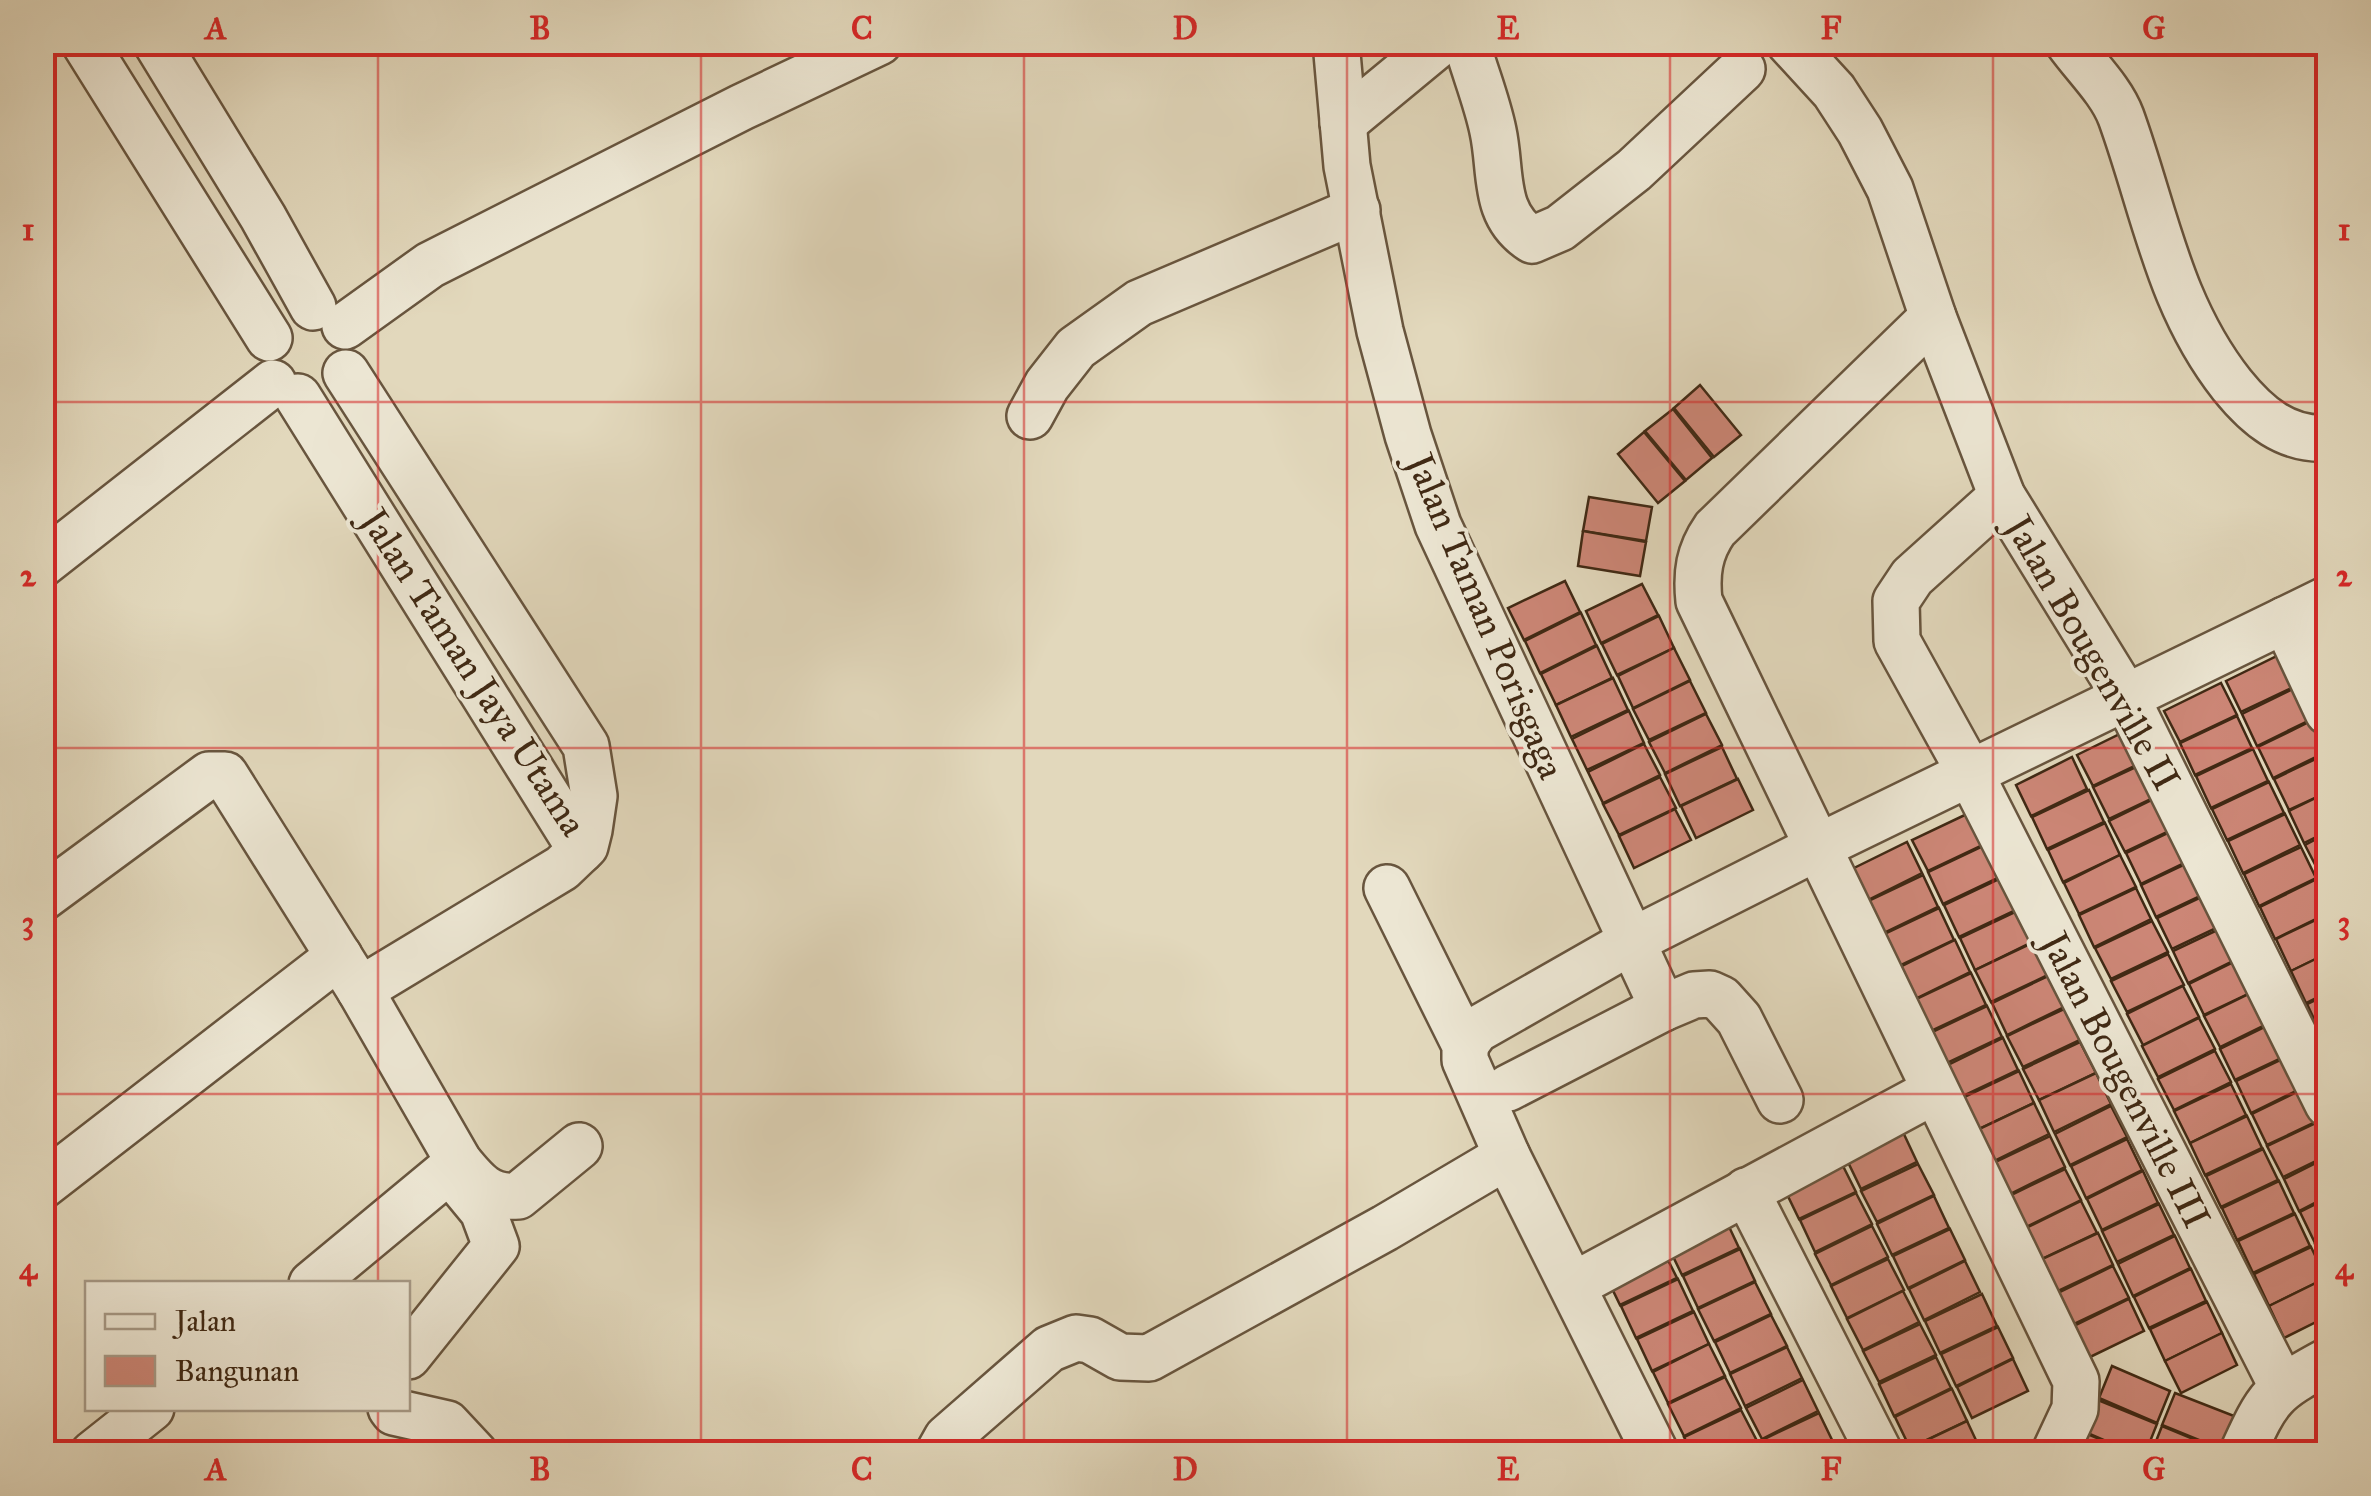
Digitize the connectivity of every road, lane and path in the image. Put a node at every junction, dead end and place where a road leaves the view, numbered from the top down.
1 (84, 42) edge
2 (156, 42) edge
3 (879, 42) edge
4 (1336, 42) edge
5 (1441, 42) edge
6 (1464, 42) edge
7 (1789, 42) edge
8 (2068, 42) edge
9 (1742, 69) dead end
10 (1343, 123) junction
11 (1356, 210) junction
12 (329, 317) junction
13 (1933, 318) junction
14 (269, 338) junction
15 (346, 373) junction
16 (286, 390) junction
17 (1030, 416) dead end
18 (2328, 438) edge
19 (2002, 496) junction
20 (42, 564) edge
21 (2328, 599) edge
22 (2285, 620) junction
23 (2127, 699) junction
24 (2328, 712) edge
25 (1970, 773) junction
26 (1816, 848) junction
27 (580, 850) junction
28 (1387, 888) dead end
29 (42, 898) edge
30 (1632, 942) junction
31 (350, 973) junction
32 (1663, 1008) junction
33 (1465, 1045) junction
34 (1508, 1088) dead end
35 (1934, 1091) junction
36 (1780, 1100) dead end
37 (2328, 1104) edge
38 (580, 1146) dead end
39 (1507, 1156) junction
40 (454, 1166) junction
41 (42, 1186) edge
42 (1746, 1191) junction
43 (316, 1281) edge
44 (1574, 1286) junction
45 (410, 1354) edge
46 (2328, 1362) edge
47 (2282, 1386) junction
48 (147, 1411) edge
49 (393, 1411) edge
50 (93, 1454) edge
51 (475, 1454) edge
52 (938, 1454) edge
53 (1656, 1454) edge
54 (1880, 1454) edge
55 (2054, 1454) edge
56 (2242, 1454) edge

1 - 14 street
2 - 12 street
3 - 12 street
4 - 10 street, Jalan Taman Porisgaga
5 - 10 street
6 - 9 street
7 - 13 street, Jalan Bougenville II
8 - 18 street
10 - 11 street, Jalan Taman Porisgaga
11 - 17 street
11 - 30 street, Jalan Taman Porisgaga
12 - 14 street
12 - 15 street
13 - 19 street, Jalan Bougenville II
13 - 26 street
14 - 16 street
15 - 16 street
15 - 27 street, Jalan Taman Jaya Utama
16 - 20 street
16 - 27 street, Jalan Taman Jaya Utama
19 - 23 street, Jalan Bougenville II
19 - 25 street, Jalan Bougenville III
21 - 22 street
22 - 23 street
22 - 24 street
23 - 25 street
23 - 37 street, Jalan Bougenville II
25 - 26 street
25 - 47 street, Jalan Bougenville III
26 - 30 street
26 - 35 street
27 - 31 street
28 - 33 street
29 - 31 street
30 - 32 street, Jalan Taman Porisgaga
30 - 33 street
31 - 40 street
31 - 41 street
32 - 34 street
32 - 36 street
33 - 39 street
35 - 42 street
35 - 55 street
38 - 40 street
39 - 44 street
39 - 52 street
40 - 43 street
40 - 45 street
42 - 44 street
42 - 54 street
44 - 53 street
46 - 47 street
47 - 56 street
48 - 50 street
49 - 51 street

